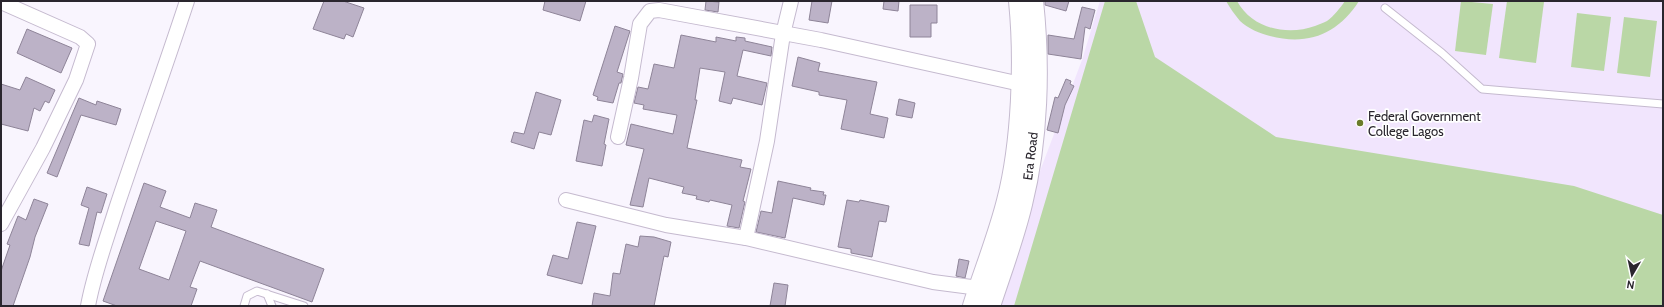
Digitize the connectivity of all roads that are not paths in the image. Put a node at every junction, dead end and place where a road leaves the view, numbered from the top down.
1 (186, 1) edge
2 (791, 1) edge
3 (1019, 1) edge
4 (1033, 1) edge
5 (1, 2) edge
6 (1385, 8) dead end
7 (783, 34) junction
8 (1021, 84) junction
9 (1663, 104) edge
10 (618, 137) dead end
11 (566, 200) dead end
12 (1, 224) edge
13 (746, 238) junction
14 (267, 294) junction
15 (976, 297) edge
16 (88, 306) edge
17 (244, 306) edge
18 (272, 306) edge
19 (304, 306) edge
20 (990, 306) edge

1 - 16 street
2 - 7 street
3 - 8 main road
4 - 20 main road, Era Road
5 - 12 street
6 - 9 lane
7 - 8 street
7 - 10 street
7 - 13 street
8 - 15 main road
11 - 13 street
13 - 15 street
14 - 17 lane
14 - 18 lane
14 - 19 lane

